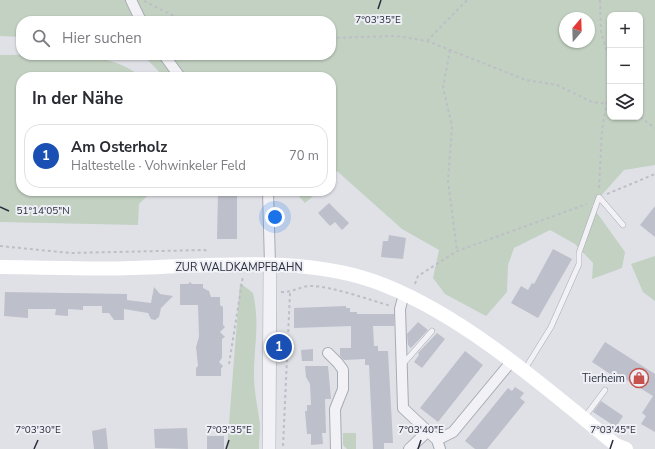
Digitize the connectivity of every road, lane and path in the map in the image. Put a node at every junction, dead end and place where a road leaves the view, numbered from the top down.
1 (131, 0) edge
2 (141, 0) edge
3 (467, 0) edge
4 (600, 0) edge
5 (139, 16) edge
6 (174, 16) edge
7 (336, 38) edge
8 (427, 41) junction
9 (450, 50) junction
10 (607, 54) edge
11 (168, 60) edge
12 (176, 72) edge
13 (610, 84) edge
14 (606, 103) junction
15 (643, 119) edge
16 (655, 128) edge
17 (655, 174) edge
18 (268, 196) edge
19 (599, 197) junction
20 (623, 224) dead end
21 (0, 246) edge
22 (457, 251) junction
23 (218, 265) junction
24 (244, 265) junction
25 (270, 265) junction
26 (0, 267) edge
27 (269, 292) junction
28 (290, 293) junction
29 (407, 295) junction
30 (400, 308) junction
31 (432, 331) dead end
32 (328, 353) dead end
33 (511, 362) junction
34 (229, 364) dead end
35 (402, 366) junction
36 (523, 372) junction
37 (605, 390) dead end
38 (584, 419) junction
39 (428, 431) junction
40 (439, 444) edge
41 (618, 448) edge
42 (269, 449) edge
43 (283, 449) edge
44 (336, 449) edge
45 (409, 449) edge

1 - 5 street
2 - 6 path
3 - 8 path
4 - 10 path
7 - 8 path
8 - 9 path
9 - 14 path
9 - 22 path
11 - 12 street
13 - 14 path
14 - 19 path
15 - 16 path
17 - 19 path
18 - 25 street
19 - 20 lane
19 - 22 path
19 - 36 lane
21 - 23 path
22 - 29 path
23 - 24 main road, ZUR WALDKAMPFBAHN
23 - 26 main road, ZUR WALDKAMPFBAHN
24 - 25 main road, ZUR WALDKAMPFBAHN
24 - 34 path
25 - 27 street
25 - 29 main road, ZUR WALDKAMPFBAHN
27 - 28 path
27 - 42 street
28 - 30 path
28 - 43 path
29 - 30 street
29 - 33 main road, ZUR WALDKAMPFBAHN
30 - 35 street
31 - 35 lane
32 - 44 street
33 - 36 main road, ZUR WALDKAMPFBAHN
33 - 40 street
35 - 39 street
36 - 38 main road, ZUR WALDKAMPFBAHN
37 - 38 lane
38 - 41 main road, ZUR WALDKAMPFBAHN
39 - 40 street
39 - 45 street

